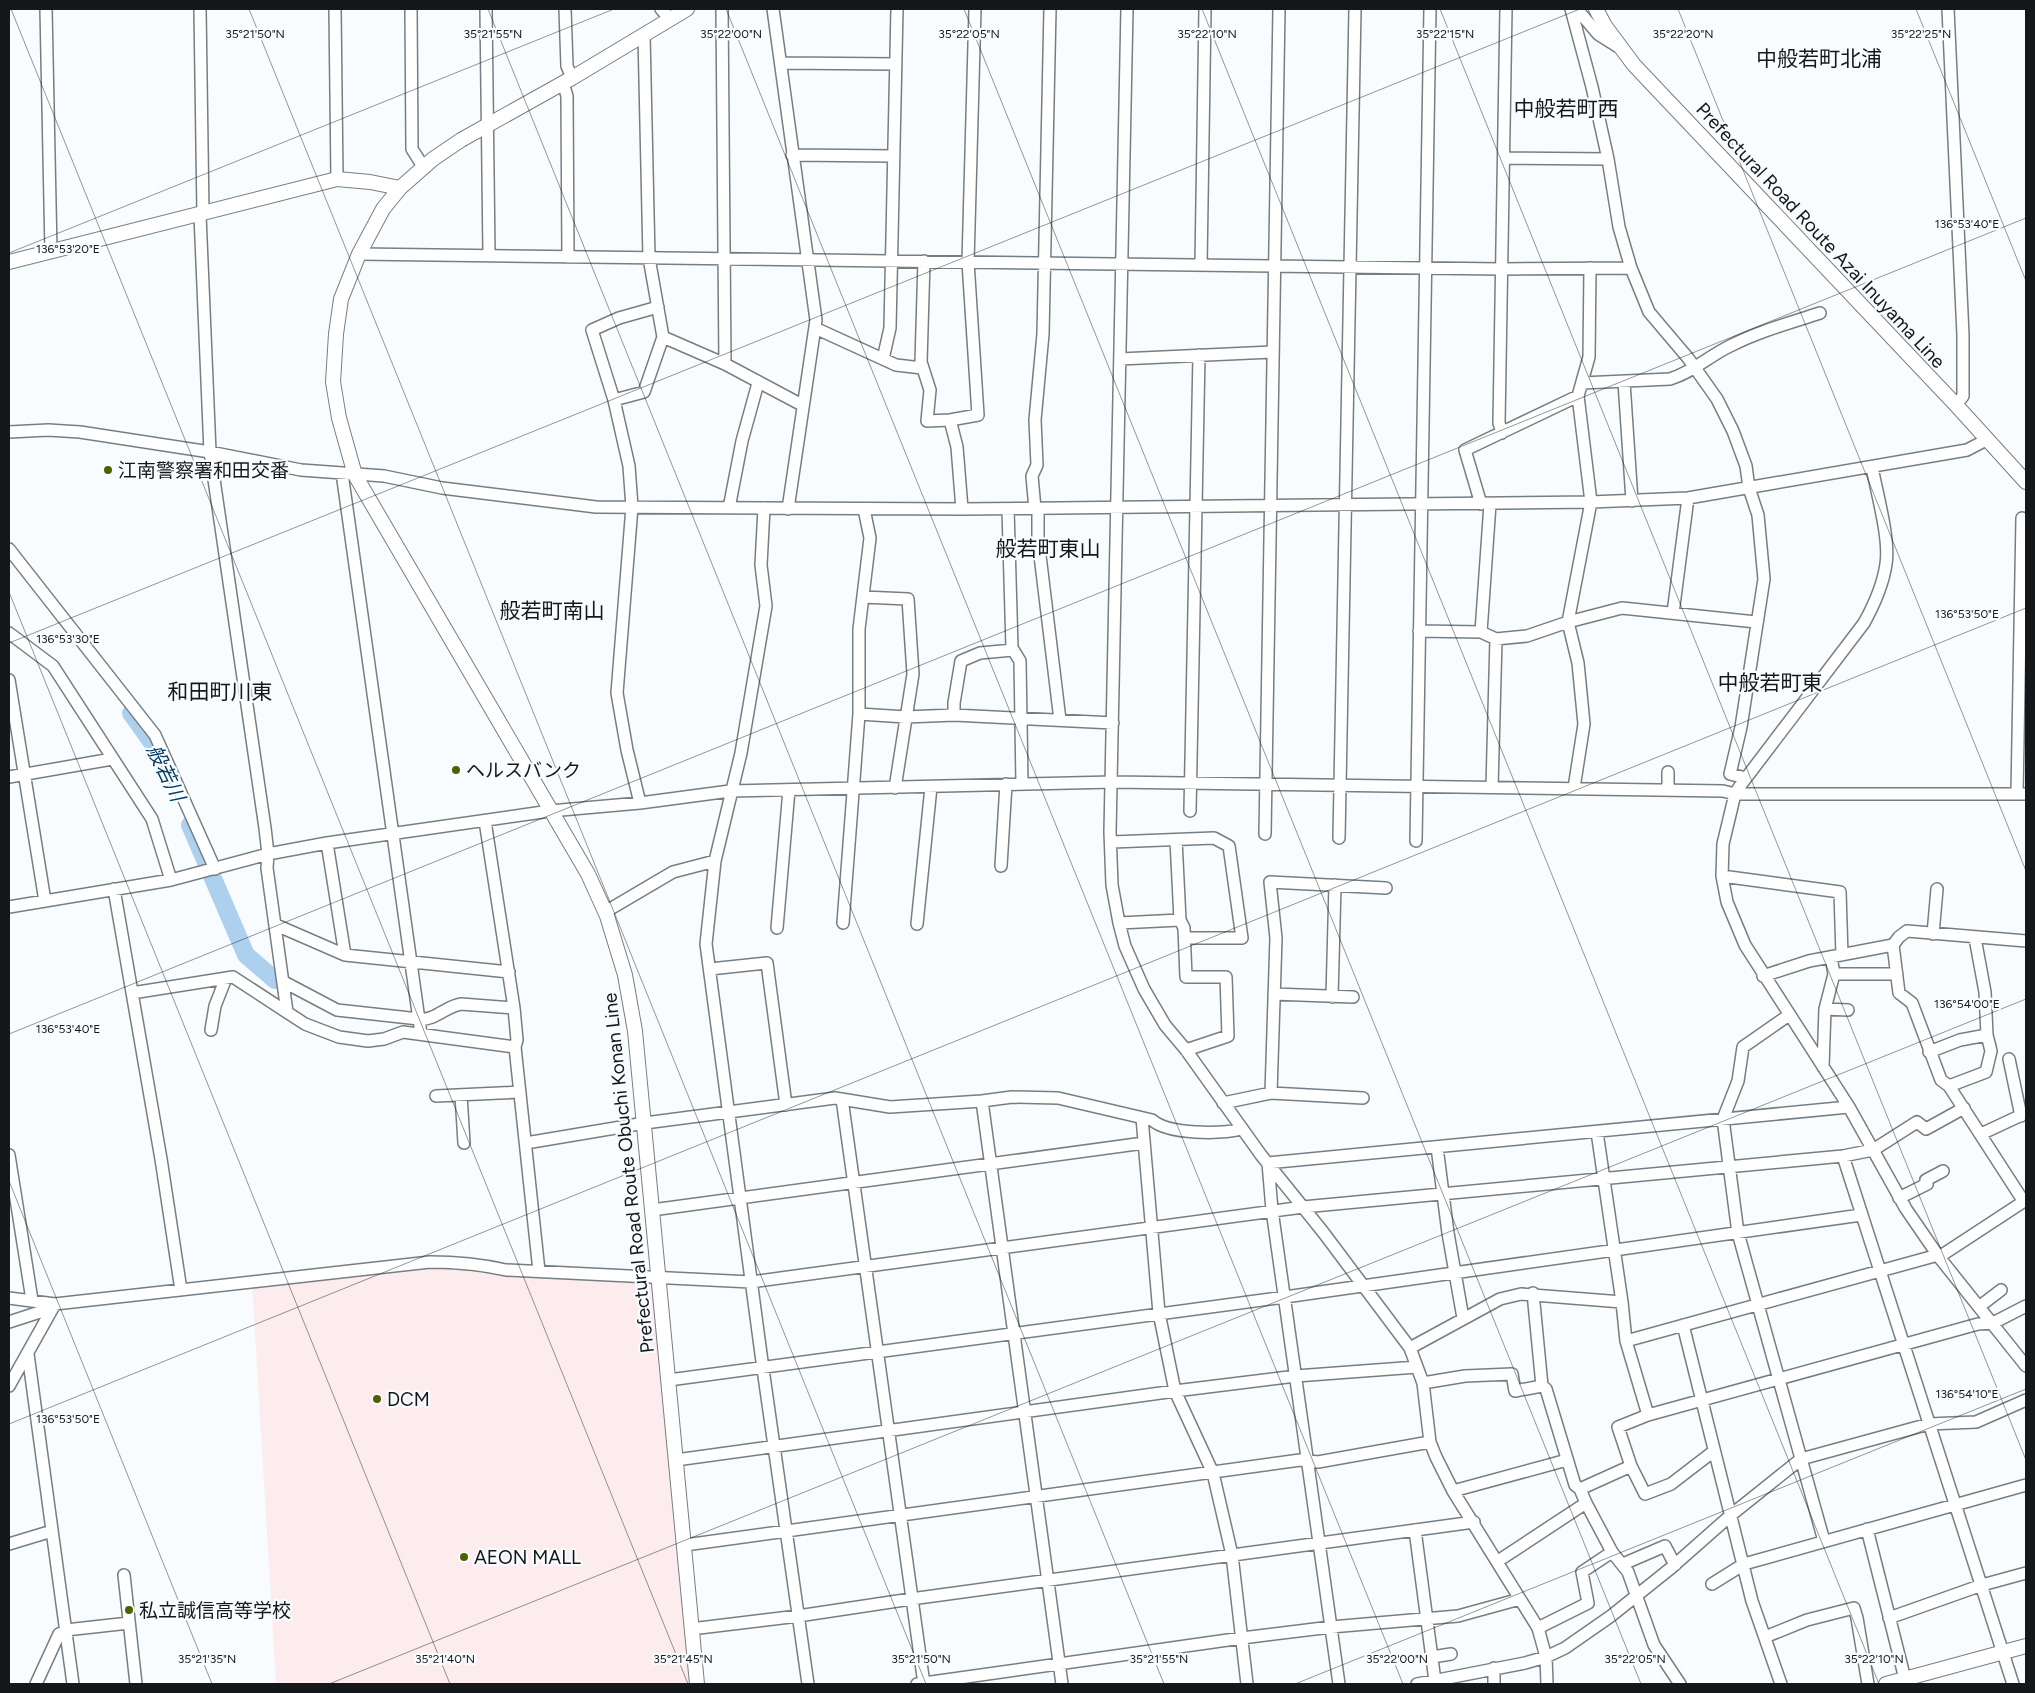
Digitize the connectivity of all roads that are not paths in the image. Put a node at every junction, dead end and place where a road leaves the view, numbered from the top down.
1 (46, 9) edge
2 (200, 9) edge
3 (335, 9) edge
4 (411, 9) edge
5 (486, 9) edge
6 (565, 9) edge
7 (687, 9) edge
8 (722, 9) edge
9 (774, 9) edge
10 (897, 9) edge
11 (974, 9) edge
12 (1050, 9) edge
13 (1126, 9) edge
14 (1205, 9) edge
15 (1278, 9) edge
16 (1355, 9) edge
17 (1430, 9) edge
18 (1506, 9) edge
19 (1571, 9) edge
20 (1577, 9) edge
21 (1596, 9) edge
22 (1948, 9) edge
23 (665, 14) edge
24 (644, 35) junction
25 (1618, 46) junction
26 (781, 63) junction
27 (896, 64) junction
28 (568, 81) junction
29 (489, 124) junction
30 (792, 155) junction
31 (894, 156) junction
32 (1504, 158) junction
33 (1608, 159) junction
34 (424, 168) junction
35 (337, 179) junction
36 (400, 188) junction
37 (201, 214) junction
38 (51, 252) junction
39 (359, 254) junction
40 (489, 255) junction
41 (568, 256) junction
42 (650, 258) junction
43 (723, 258) junction
44 (808, 260) junction
45 (891, 261) junction
46 (924, 261) junction
47 (9, 262) edge
48 (968, 262) junction
49 (1045, 263) junction
50 (1122, 263) junction
51 (1201, 265) junction
52 (1273, 266) junction
53 (1350, 267) junction
54 (1425, 268) junction
55 (1590, 268) junction
56 (1631, 268) junction
57 (1501, 269) junction
58 (658, 307) junction
59 (1820, 313) dead end
60 (816, 328) junction
61 (664, 337) junction
62 (1272, 352) junction
63 (1198, 356) junction
64 (1120, 358) junction
65 (883, 359) junction
66 (725, 364) junction
67 (922, 368) junction
68 (1695, 369) junction
69 (1624, 382) junction
70 (758, 383) junction
71 (1582, 383) junction
72 (1578, 396) junction
73 (614, 400) junction
74 (802, 405) junction
75 (1956, 405) junction
76 (950, 420) junction
77 (10, 430) edge
78 (1502, 432) junction
79 (1988, 439) junction
80 (210, 452) junction
81 (1872, 467) junction
82 (349, 474) junction
83 (2026, 482) edge
84 (1749, 488) junction
85 (1688, 498) junction
86 (1632, 501) junction
87 (1591, 502) junction
88 (1486, 504) junction
89 (1421, 505) junction
90 (1271, 506) junction
91 (1346, 506) junction
92 (632, 507) junction
93 (1196, 507) junction
94 (729, 508) junction
95 (764, 508) junction
96 (788, 508) junction
97 (1118, 508) junction
98 (864, 509) junction
99 (962, 509) junction
100 (1008, 509) junction
101 (1036, 509) junction
102 (2022, 518) dead end
103 (9, 549) edge
104 (863, 597) junction
105 (1673, 613) junction
106 (1568, 622) junction
107 (1756, 622) junction
108 (1419, 631) junction
109 (1481, 632) junction
110 (9, 633) edge
111 (1496, 639) junction
112 (1013, 650) junction
113 (9, 680) edge
114 (859, 714) junction
115 (954, 715) junction
116 (906, 717) junction
117 (1019, 718) junction
118 (1060, 720) junction
119 (1113, 723) junction
120 (112, 758) junction
121 (1668, 772) dead end
122 (24, 775) junction
123 (9, 777) edge
124 (1746, 778) junction
125 (1112, 782) junction
126 (1191, 782) junction
127 (1267, 782) junction
128 (1006, 784) junction
129 (1022, 784) junction
130 (1341, 785) junction
131 (1416, 785) junction
132 (931, 787) junction
133 (1492, 787) junction
134 (896, 788) junction
135 (1574, 788) junction
136 (852, 789) junction
137 (789, 790) junction
138 (1668, 790) junction
139 (730, 791) junction
140 (1735, 794) junction
141 (2022, 794) edge
142 (640, 803) junction
143 (1190, 810) dead end
144 (550, 811) junction
145 (485, 820) junction
146 (393, 833) junction
147 (1265, 834) dead end
148 (1339, 838) dead end
149 (1176, 840) junction
150 (1416, 841) dead end
151 (1112, 842) junction
152 (327, 843) junction
153 (268, 854) junction
154 (715, 861) junction
155 (1001, 866) dead end
156 (210, 871) junction
157 (1722, 876) junction
158 (171, 880) junction
159 (1335, 885) junction
160 (1386, 888) dead end
161 (114, 889) junction
162 (1937, 889) dead end
163 (45, 901) junction
164 (9, 907) edge
165 (605, 912) junction
166 (1180, 920) junction
167 (1119, 923) junction
168 (843, 924) dead end
169 (917, 924) dead end
170 (276, 925) junction
171 (777, 928) dead end
172 (1933, 934) junction
173 (1185, 938) junction
174 (1975, 938) junction
175 (2026, 941) edge
176 (1893, 945) junction
177 (346, 955) junction
178 (1836, 956) junction
179 (412, 964) junction
180 (710, 969) junction
181 (509, 972) junction
182 (1834, 974) junction
183 (1897, 974) junction
184 (1763, 976) junction
185 (226, 978) junction
186 (284, 982) junction
187 (132, 993) junction
188 (1274, 994) junction
189 (1332, 997) junction
190 (1353, 997) dead end
191 (514, 1008) junction
192 (1825, 1010) junction
193 (1848, 1010) dead end
194 (287, 1012) junction
195 (1789, 1015) junction
196 (419, 1019) junction
197 (211, 1030) dead end
198 (421, 1034) junction
199 (1987, 1035) junction
200 (515, 1047) junction
201 (1186, 1050) junction
202 (1930, 1052) junction
203 (2009, 1059) dead end
204 (1823, 1067) junction
205 (1949, 1086) junction
206 (520, 1092) junction
207 (1271, 1093) junction
208 (461, 1095) junction
209 (436, 1096) dead end
210 (1363, 1098) dead end
211 (842, 1099) junction
212 (982, 1101) junction
213 (1223, 1103) junction
214 (786, 1105) junction
215 (1849, 1107) junction
216 (1964, 1108) junction
217 (728, 1113) junction
218 (2023, 1115) edge
219 (1142, 1118) junction
220 (1723, 1119) junction
221 (645, 1123) junction
222 (1242, 1129) junction
223 (1596, 1132) junction
224 (1981, 1134) junction
225 (464, 1143) dead end
226 (526, 1143) junction
227 (1144, 1144) junction
228 (1437, 1146) junction
229 (1873, 1150) junction
230 (9, 1154) edge
231 (1842, 1156) junction
232 (1268, 1162) junction
233 (990, 1164) junction
234 (1728, 1167) junction
235 (1943, 1171) dead end
236 (1602, 1179) junction
237 (11, 1182) edge
238 (853, 1182) junction
239 (1442, 1193) junction
240 (740, 1198) junction
241 (1899, 1198) junction
242 (2025, 1201) edge
243 (1303, 1206) junction
244 (652, 1210) junction
245 (1272, 1210) junction
246 (1861, 1214) junction
247 (1153, 1228) junction
248 (1738, 1233) junction
249 (1001, 1248) junction
250 (1614, 1248) junction
251 (1938, 1256) junction
252 (864, 1268) junction
253 (539, 1271) junction
254 (1880, 1271) junction
255 (1454, 1272) junction
256 (660, 1276) junction
257 (752, 1282) junction
258 (1363, 1286) junction
259 (181, 1290) junction
260 (2001, 1290) dead end
261 (1533, 1293) junction
262 (1285, 1297) junction
263 (9, 1298) edge
264 (32, 1300) junction
265 (1622, 1302) junction
266 (1758, 1304) junction
267 (54, 1305) junction
268 (1980, 1306) junction
269 (2026, 1306) edge
270 (1159, 1313) junction
271 (1463, 1318) junction
272 (9, 1322) edge
273 (1993, 1323) junction
274 (1683, 1325) junction
275 (1014, 1334) junction
276 (1626, 1341) junction
277 (1902, 1345) junction
278 (1410, 1348) junction
279 (878, 1352) junction
280 (28, 1354) junction
281 (2026, 1366) edge
282 (1417, 1367) junction
283 (763, 1369) junction
284 (1296, 1376) junction
285 (1778, 1379) junction
286 (669, 1380) junction
287 (1423, 1383) junction
288 (9, 1386) edge
289 (1542, 1386) junction
290 (1175, 1391) junction
291 (1702, 1400) junction
292 (2026, 1400) edge
293 (1024, 1412) junction
294 (1648, 1415) junction
295 (1929, 1424) junction
296 (888, 1432) junction
297 (1430, 1442) junction
298 (774, 1448) junction
299 (1714, 1451) junction
300 (1801, 1459) junction
301 (676, 1460) junction
302 (1567, 1460) junction
303 (1309, 1462) junction
304 (1632, 1466) junction
305 (1213, 1473) junction
306 (2026, 1485) edge
307 (1580, 1489) junction
308 (1453, 1490) junction
309 (1036, 1497) junction
310 (1586, 1504) junction
311 (1956, 1505) junction
312 (901, 1515) junction
313 (1731, 1515) junction
314 (1474, 1522) junction
315 (1866, 1529) junction
316 (1414, 1530) junction
317 (787, 1531) junction
318 (52, 1532) junction
319 (1824, 1541) junction
320 (9, 1542) edge
321 (1320, 1543) junction
322 (684, 1545) junction
323 (1612, 1552) junction
324 (1232, 1555) junction
325 (1498, 1561) junction
326 (1623, 1564) junction
327 (1744, 1564) junction
328 (1675, 1565) junction
329 (2026, 1573) edge
330 (124, 1575) dead end
331 (1048, 1581) junction
332 (1712, 1584) dead end
333 (1982, 1584) junction
334 (1635, 1596) junction
335 (911, 1598) junction
336 (1520, 1599) junction
337 (798, 1616) junction
338 (1428, 1618) junction
339 (1889, 1618) junction
340 (129, 1623) junction
341 (1331, 1627) junction
342 (1538, 1628) junction
343 (691, 1629) junction
344 (66, 1630) junction
345 (1764, 1637) junction
346 (1242, 1638) junction
347 (2026, 1646) edge
348 (2004, 1652) junction
349 (1451, 1654) dead end
350 (1432, 1657) junction
351 (1546, 1657) junction
352 (1059, 1664) junction
353 (1494, 1668) junction
354 (1905, 1679) junction
355 (1435, 1681) junction
356 (36, 1684) edge
357 (73, 1684) edge
358 (136, 1684) edge
359 (697, 1684) edge
360 (808, 1684) edge
361 (922, 1684) edge
362 (1062, 1684) edge
363 (1246, 1684) edge
364 (1338, 1684) edge
365 (1417, 1684) edge
366 (1494, 1684) edge
367 (1547, 1684) edge
368 (1680, 1684) edge
369 (1781, 1684) edge
370 (1868, 1684) edge
371 (1886, 1684) edge
372 (2013, 1684) edge

1 - 38 street
2 - 37 street
3 - 35 street
4 - 34 street
5 - 29 street
6 - 28 street
7 - 23 main road, Prefectural Road Route Obuchi Konan Line
8 - 43 street
9 - 26 street
10 - 27 street
11 - 48 street
12 - 49 street
13 - 50 street
14 - 51 street
15 - 52 street
16 - 53 street
17 - 54 street
18 - 32 street
19 - 33 street
20 - 25 street
21 - 25 main road, Prefectural Road Route Azai Inuyama Line
22 - 75 street
23 - 24 main road, Prefectural Road Route Obuchi Konan Line
24 - 28 main road, Prefectural Road Route Obuchi Konan Line
24 - 42 street
25 - 75 main road, Prefectural Road Route Azai Inuyama Line
26 - 27 street
26 - 30 street
27 - 31 street
28 - 29 main road, Prefectural Road Route Obuchi Konan Line
28 - 41 street
29 - 34 main road, Prefectural Road Route Obuchi Konan Line
29 - 40 street
30 - 31 street
30 - 44 street
31 - 45 street
32 - 33 street
32 - 57 street
33 - 56 street
34 - 36 main road, Prefectural Road Route Obuchi Konan Line
35 - 36 main road
35 - 37 main road
36 - 39 main road, Prefectural Road Route Obuchi Konan Line
37 - 38 main road
37 - 80 street
38 - 47 main road
39 - 40 street
39 - 82 main road, Prefectural Road Route Obuchi Konan Line
40 - 41 street
41 - 42 street
42 - 43 street
42 - 58 street
43 - 44 street
43 - 66 street
44 - 45 street
44 - 60 street
45 - 46 street
45 - 65 street
46 - 48 street
46 - 67 street
48 - 49 street
48 - 76 street
49 - 50 street
49 - 101 street
50 - 51 street
50 - 64 street
51 - 52 street
52 - 53 street
52 - 62 street
53 - 54 street
53 - 91 street
54 - 57 street
54 - 89 street
55 - 56 street
55 - 57 street
55 - 71 street
56 - 68 street
57 - 78 street
58 - 61 street
58 - 73 street
59 - 68 street
60 - 65 street
60 - 74 street
61 - 66 street
61 - 73 street
62 - 63 street
62 - 90 street
63 - 64 street
63 - 93 street
64 - 97 street
65 - 67 street
66 - 70 street
67 - 76 street
68 - 69 street
68 - 84 street
69 - 71 street
69 - 86 street
70 - 74 street
70 - 94 street
71 - 72 street
72 - 78 street
72 - 87 street
73 - 92 street
74 - 96 street
75 - 79 main road, Prefectural Road Route Azai Inuyama Line
76 - 99 street
77 - 80 street
78 - 88 street
79 - 81 street
79 - 83 main road, Prefectural Road Route Azai Inuyama Line
80 - 82 street
80 - 153 street
81 - 84 street
81 - 124 street
82 - 92 street
82 - 144 main road, Prefectural Road Route Obuchi Konan Line
82 - 146 street
84 - 85 street
84 - 107 street
85 - 86 street
85 - 105 street
86 - 87 street
87 - 88 street
87 - 106 street
88 - 89 street
88 - 109 street
89 - 91 street
89 - 108 street
90 - 91 street
90 - 93 street
90 - 127 street
91 - 130 street
92 - 94 street
92 - 142 street
93 - 97 street
93 - 126 street
94 - 95 street
95 - 96 street
95 - 139 street
96 - 98 street
97 - 101 street
97 - 119 street
98 - 99 street
98 - 104 street
99 - 100 street
100 - 101 street
100 - 112 street
101 - 118 street
102 - 141 street
103 - 156 street
104 - 114 street
104 - 116 street
105 - 106 street
105 - 107 street
106 - 111 street
106 - 135 street
107 - 124 street
108 - 109 street
108 - 131 street
109 - 111 street
110 - 120 street
111 - 133 street
112 - 115 street
112 - 117 street
113 - 122 street
114 - 116 street
114 - 136 street
115 - 116 street
115 - 117 street
116 - 134 street
117 - 118 street
117 - 129 street
118 - 119 street
119 - 125 street
120 - 122 street
120 - 158 street
121 - 138 street
122 - 123 street
122 - 163 street
124 - 140 street
125 - 126 street
125 - 129 street
125 - 151 street
126 - 127 street
126 - 143 street
127 - 130 street
127 - 147 street
128 - 129 street
128 - 132 street
128 - 155 street
130 - 131 street
130 - 148 street
131 - 133 street
131 - 150 street
132 - 134 street
132 - 169 street
133 - 135 street
134 - 136 street
135 - 138 street
136 - 137 street
136 - 168 street
137 - 139 street
137 - 171 street
138 - 140 street
139 - 142 street
139 - 154 street
140 - 141 street
140 - 157 street
142 - 144 street
144 - 145 street
144 - 165 main road, Prefectural Road Route Obuchi Konan Line
145 - 146 street
145 - 181 street
146 - 152 street
146 - 179 street
149 - 151 street
149 - 166 street
149 - 173 street
151 - 167 street
152 - 153 street
152 - 177 street
153 - 156 street
153 - 170 street
154 - 165 street
154 - 180 street
156 - 158 street
157 - 178 street
157 - 184 street
158 - 161 street
159 - 160 street
159 - 188 street
159 - 189 street
161 - 163 street
161 - 187 street
162 - 172 street
163 - 164 street
165 - 221 main road, Prefectural Road Route Obuchi Konan Line
166 - 167 street
166 - 173 street
167 - 201 street
170 - 177 street
170 - 186 street
172 - 174 street
172 - 176 street
173 - 201 street
174 - 175 street
174 - 199 street
176 - 178 street
176 - 183 street
177 - 179 street
178 - 182 street
178 - 184 street
179 - 181 street
179 - 196 street
180 - 214 street
180 - 217 street
181 - 191 street
182 - 183 street
182 - 192 street
183 - 202 street
184 - 195 street
185 - 187 street
185 - 194 street
185 - 197 street
186 - 194 street
186 - 196 street
187 - 259 street
188 - 189 street
188 - 207 street
189 - 190 street
191 - 196 street
191 - 200 street
192 - 193 street
192 - 204 street
194 - 198 street
195 - 204 street
195 - 220 street
196 - 198 street
198 - 200 street
199 - 202 street
199 - 205 street
200 - 206 street
201 - 213 street
202 - 205 street
203 - 218 street
204 - 215 street
205 - 216 street
206 - 208 street
206 - 226 street
207 - 210 street
207 - 213 street
208 - 209 street
208 - 225 street
211 - 212 street
211 - 214 street
211 - 238 street
212 - 219 street
212 - 233 street
213 - 222 street
214 - 217 street
215 - 220 street
215 - 229 street
216 - 224 street
216 - 229 street
217 - 221 street
217 - 240 street
218 - 224 street
219 - 222 street
219 - 227 street
220 - 223 street
220 - 234 street
221 - 226 street
221 - 244 main road, Prefectural Road Route Obuchi Konan Line
222 - 232 street
223 - 228 street
223 - 236 street
224 - 242 street
226 - 253 street
227 - 233 street
227 - 247 street
228 - 232 street
228 - 239 street
229 - 231 street
229 - 241 street
230 - 237 street
231 - 234 street
231 - 246 street
232 - 243 street
232 - 245 street
233 - 238 street
233 - 249 street
234 - 236 street
234 - 248 street
235 - 241 street
236 - 239 street
236 - 250 street
237 - 264 street
238 - 240 street
238 - 252 street
239 - 243 street
239 - 255 street
240 - 244 street
240 - 257 street
241 - 251 street
242 - 251 street
243 - 245 street
243 - 258 street
244 - 256 main road, Prefectural Road Route Obuchi Konan Line
245 - 247 street
245 - 262 street
246 - 248 street
246 - 254 street
247 - 249 street
247 - 270 street
248 - 250 street
248 - 266 street
249 - 252 street
249 - 275 street
250 - 255 street
250 - 265 street
251 - 254 street
251 - 268 street
252 - 257 street
252 - 279 street
253 - 256 street
253 - 259 street
254 - 266 street
254 - 277 street
255 - 258 street
255 - 271 street
256 - 257 street
256 - 286 main road, Prefectural Road Route Obuchi Konan Line
257 - 283 street
258 - 262 street
258 - 278 street
259 - 267 street
260 - 268 street
261 - 265 street
261 - 271 street
261 - 289 street
262 - 270 street
262 - 284 street
263 - 264 street
264 - 267 street
265 - 276 street
266 - 274 street
266 - 285 street
267 - 272 street
267 - 280 street
268 - 273 street
269 - 273 street
270 - 275 street
270 - 290 street
271 - 278 street
273 - 277 street
273 - 281 street
274 - 276 street
274 - 291 street
275 - 279 street
275 - 293 street
276 - 294 street
277 - 285 street
277 - 295 street
278 - 282 street
279 - 283 street
279 - 296 street
280 - 288 street
280 - 318 street
282 - 284 street
282 - 287 street
283 - 286 street
283 - 298 street
284 - 290 street
284 - 303 street
285 - 291 street
285 - 300 street
286 - 301 main road, Prefectural Road Route Obuchi Konan Line
287 - 289 street
287 - 297 street
289 - 302 street
290 - 293 street
290 - 305 street
291 - 294 street
291 - 299 street
292 - 295 street
293 - 296 street
293 - 309 street
294 - 304 street
295 - 300 street
295 - 311 street
296 - 298 street
296 - 312 street
297 - 303 street
297 - 308 street
298 - 301 street
298 - 317 street
299 - 304 street
299 - 313 street
300 - 313 street
300 - 319 street
301 - 322 main road, Prefectural Road Route Obuchi Konan Line
302 - 307 street
302 - 308 street
303 - 305 street
303 - 321 street
304 - 307 street
305 - 309 street
305 - 324 street
306 - 311 street
307 - 310 street
308 - 314 street
309 - 312 street
309 - 331 street
310 - 323 street
310 - 325 street
311 - 315 street
311 - 333 street
312 - 317 street
312 - 335 street
313 - 327 street
313 - 328 street
314 - 316 street
314 - 325 street
315 - 319 street
315 - 339 street
316 - 321 street
316 - 338 street
317 - 322 street
317 - 337 street
318 - 320 street
318 - 344 street
319 - 327 street
321 - 324 street
321 - 341 street
322 - 343 main road, Prefectural Road Route Obuchi Konan Line
323 - 326 street
323 - 342 street
324 - 331 street
324 - 346 street
325 - 336 street
326 - 328 street
326 - 334 street
327 - 332 street
327 - 345 street
328 - 334 street
329 - 333 street
330 - 340 street
331 - 335 street
331 - 352 street
333 - 339 street
333 - 348 street
334 - 351 street
334 - 368 street
335 - 337 street
335 - 361 street
336 - 338 street
336 - 342 street
337 - 343 street
337 - 360 street
338 - 341 street
338 - 350 street
339 - 354 street
340 - 344 street
340 - 358 street
341 - 346 street
341 - 364 street
342 - 351 street
343 - 359 main road, Prefectural Road Route Obuchi Konan Line
344 - 356 street
344 - 357 street
345 - 369 street
345 - 370 street
346 - 352 street
346 - 363 street
347 - 348 main road
348 - 354 main road
348 - 372 street
349 - 350 street
350 - 355 street
351 - 353 street
351 - 367 street
352 - 361 street
352 - 362 street
353 - 355 street
353 - 366 street
354 - 371 main road
355 - 365 street

